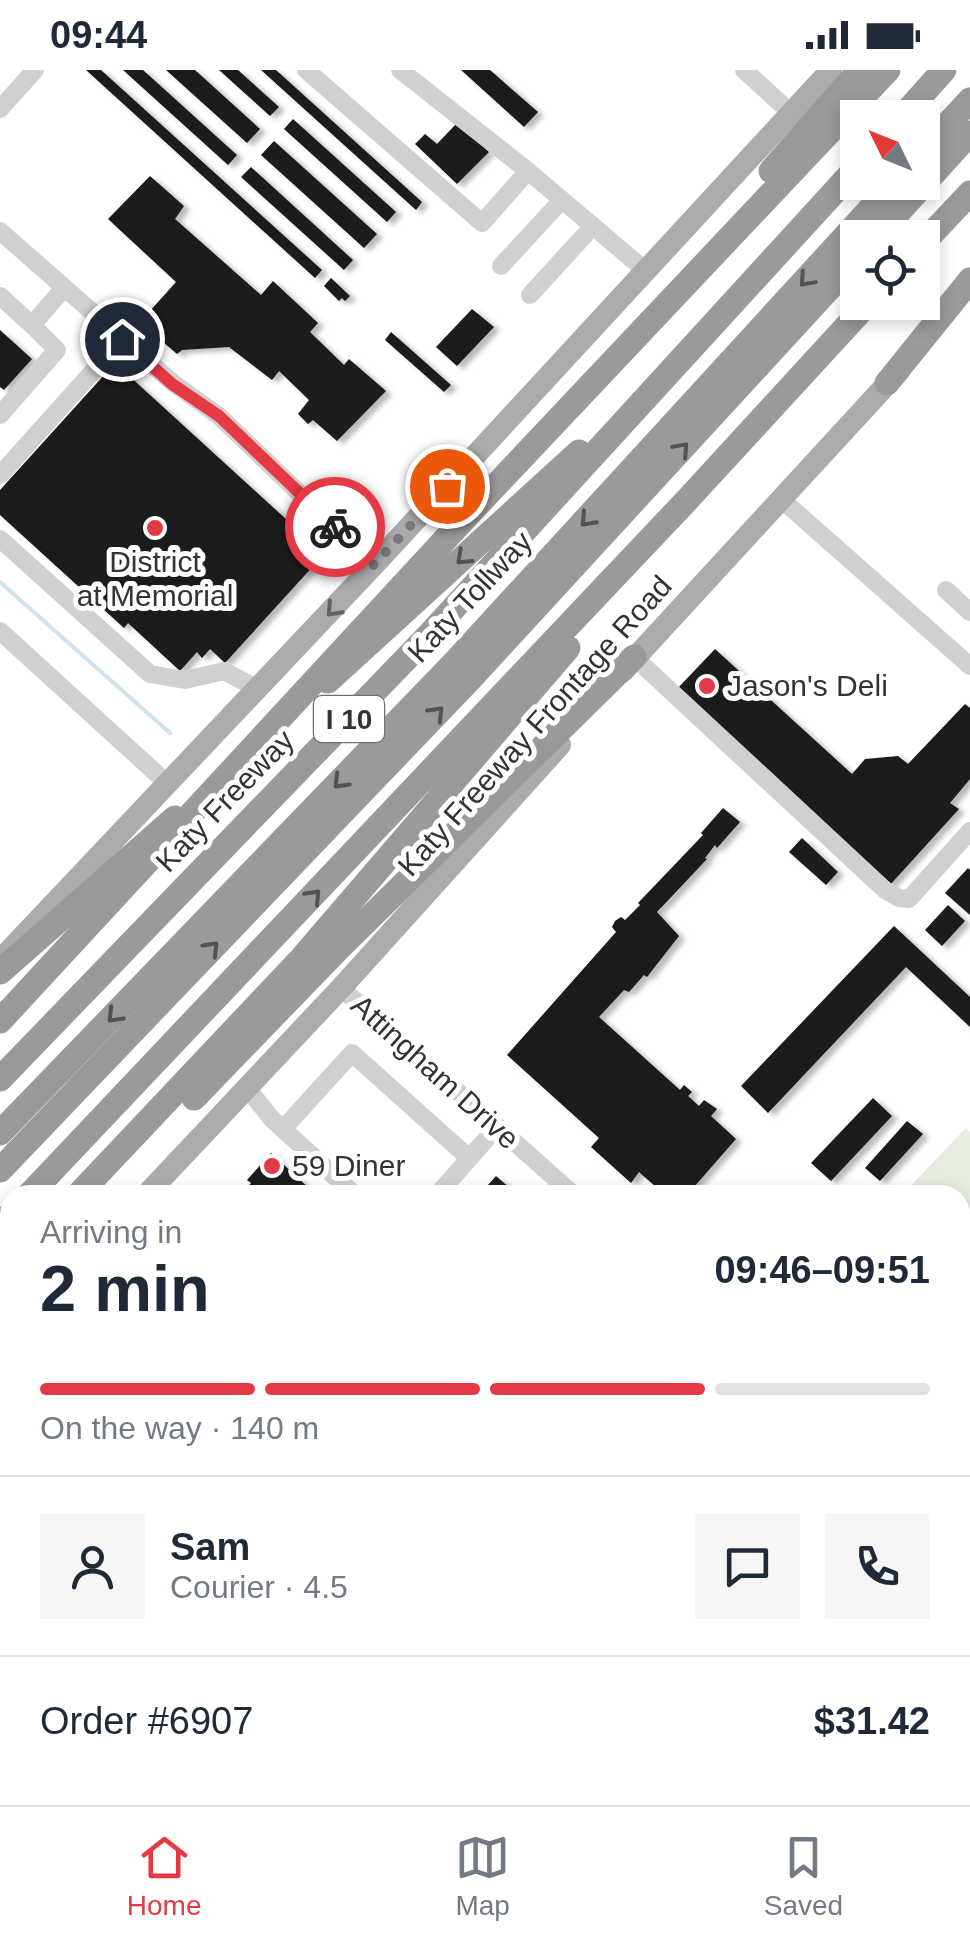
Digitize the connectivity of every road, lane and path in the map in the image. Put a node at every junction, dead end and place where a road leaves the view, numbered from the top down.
1 (35, 70) edge
2 (306, 70) edge
3 (400, 70) edge
4 (744, 70) edge
5 (830, 70) edge
6 (860, 70) edge
7 (888, 70) edge
8 (944, 70) edge
9 (917, 100) edge
10 (970, 100) edge
11 (0, 110) edge
12 (791, 113) junction
13 (940, 132) edge
14 (970, 133) edge
15 (528, 171) junction
16 (840, 186) edge
17 (970, 193) edge
18 (562, 200) junction
19 (879, 200) edge
20 (891, 220) edge
21 (940, 225) edge
22 (592, 226) junction
23 (0, 232) edge
24 (502, 266) dead end
25 (646, 270) junction
26 (840, 277) edge
27 (970, 280) edge
28 (64, 288) junction
29 (530, 295) dead end
30 (0, 296) edge
31 (970, 298) edge
32 (852, 320) edge
33 (32, 325) junction
34 (122, 339) junction
35 (691, 351) junction
36 (887, 384) junction
37 (0, 415) edge
38 (0, 475) edge
39 (780, 498) junction
40 (688, 499) junction
41 (469, 513) junction
42 (0, 538) edge
43 (374, 565) junction
44 (946, 590) dead end
45 (970, 612) edge
46 (1, 634) edge
47 (634, 658) junction
48 (970, 666) edge
49 (258, 689) junction
50 (168, 784) junction
51 (970, 831) edge
52 (0, 960) edge
53 (0, 972) edge
54 (342, 988) junction
55 (0, 1021) edge
56 (0, 1079) edge
57 (247, 1088) junction
58 (497, 1126) junction
59 (283, 1129) junction
60 (0, 1133) edge
61 (470, 1158) junction
62 (0, 1170) edge
63 (38, 1185) edge
64 (87, 1185) edge
65 (110, 1185) edge
66 (155, 1185) edge
67 (344, 1185) edge
68 (446, 1185) edge
69 (563, 1185) edge

1 - 11 street
2 - 15 street
3 - 15 street
4 - 12 street
5 - 12 main road
6 - 41 highway
7 - 41 highway
8 - 9 highway
10 - 13 highway
12 - 25 main road
14 - 20 highway
15 - 18 street
16 - 35 highway, Katy Freeway / I 10
17 - 21 highway
18 - 22 street
18 - 24 street
19 -> 60 highway, Katy Tollway
22 - 25 street
22 - 29 street
23 - 28 street
25 - 43 main road
62 -> 26 highway, Katy Tollway
27 - 36 highway
28 - 33 street
28 - 34 street
30 - 33 street
31 - 36 main road, Katy Freeway Frontage Road
32 - 40 highway
33 - 37 street
34 - 38 street
34 - 43 street
35 -> 53 highway
35 - 56 highway, Katy Freeway / I 10
36 - 39 main road, Katy Freeway Frontage Road
39 - 47 main road, Katy Freeway Frontage Road
39 - 48 street
63 -> 40 highway
40 - 64 highway
41 - 55 highway, bridge
42 - 49 street
43 -> 49 main road
44 - 45 street
46 - 50 street
47 - 51 street
47 - 54 main road, Katy Freeway Frontage Road
47 - 65 highway
49 - 50 main road
50 - 52 main road
54 - 57 main road, Katy Freeway Frontage Road
54 - 58 street, Attingham Drive
57 - 59 street
57 - 66 main road, Katy Freeway Frontage Road
58 - 61 street
58 - 69 street, Attingham Drive
59 - 61 street
59 - 67 street
61 - 68 street

